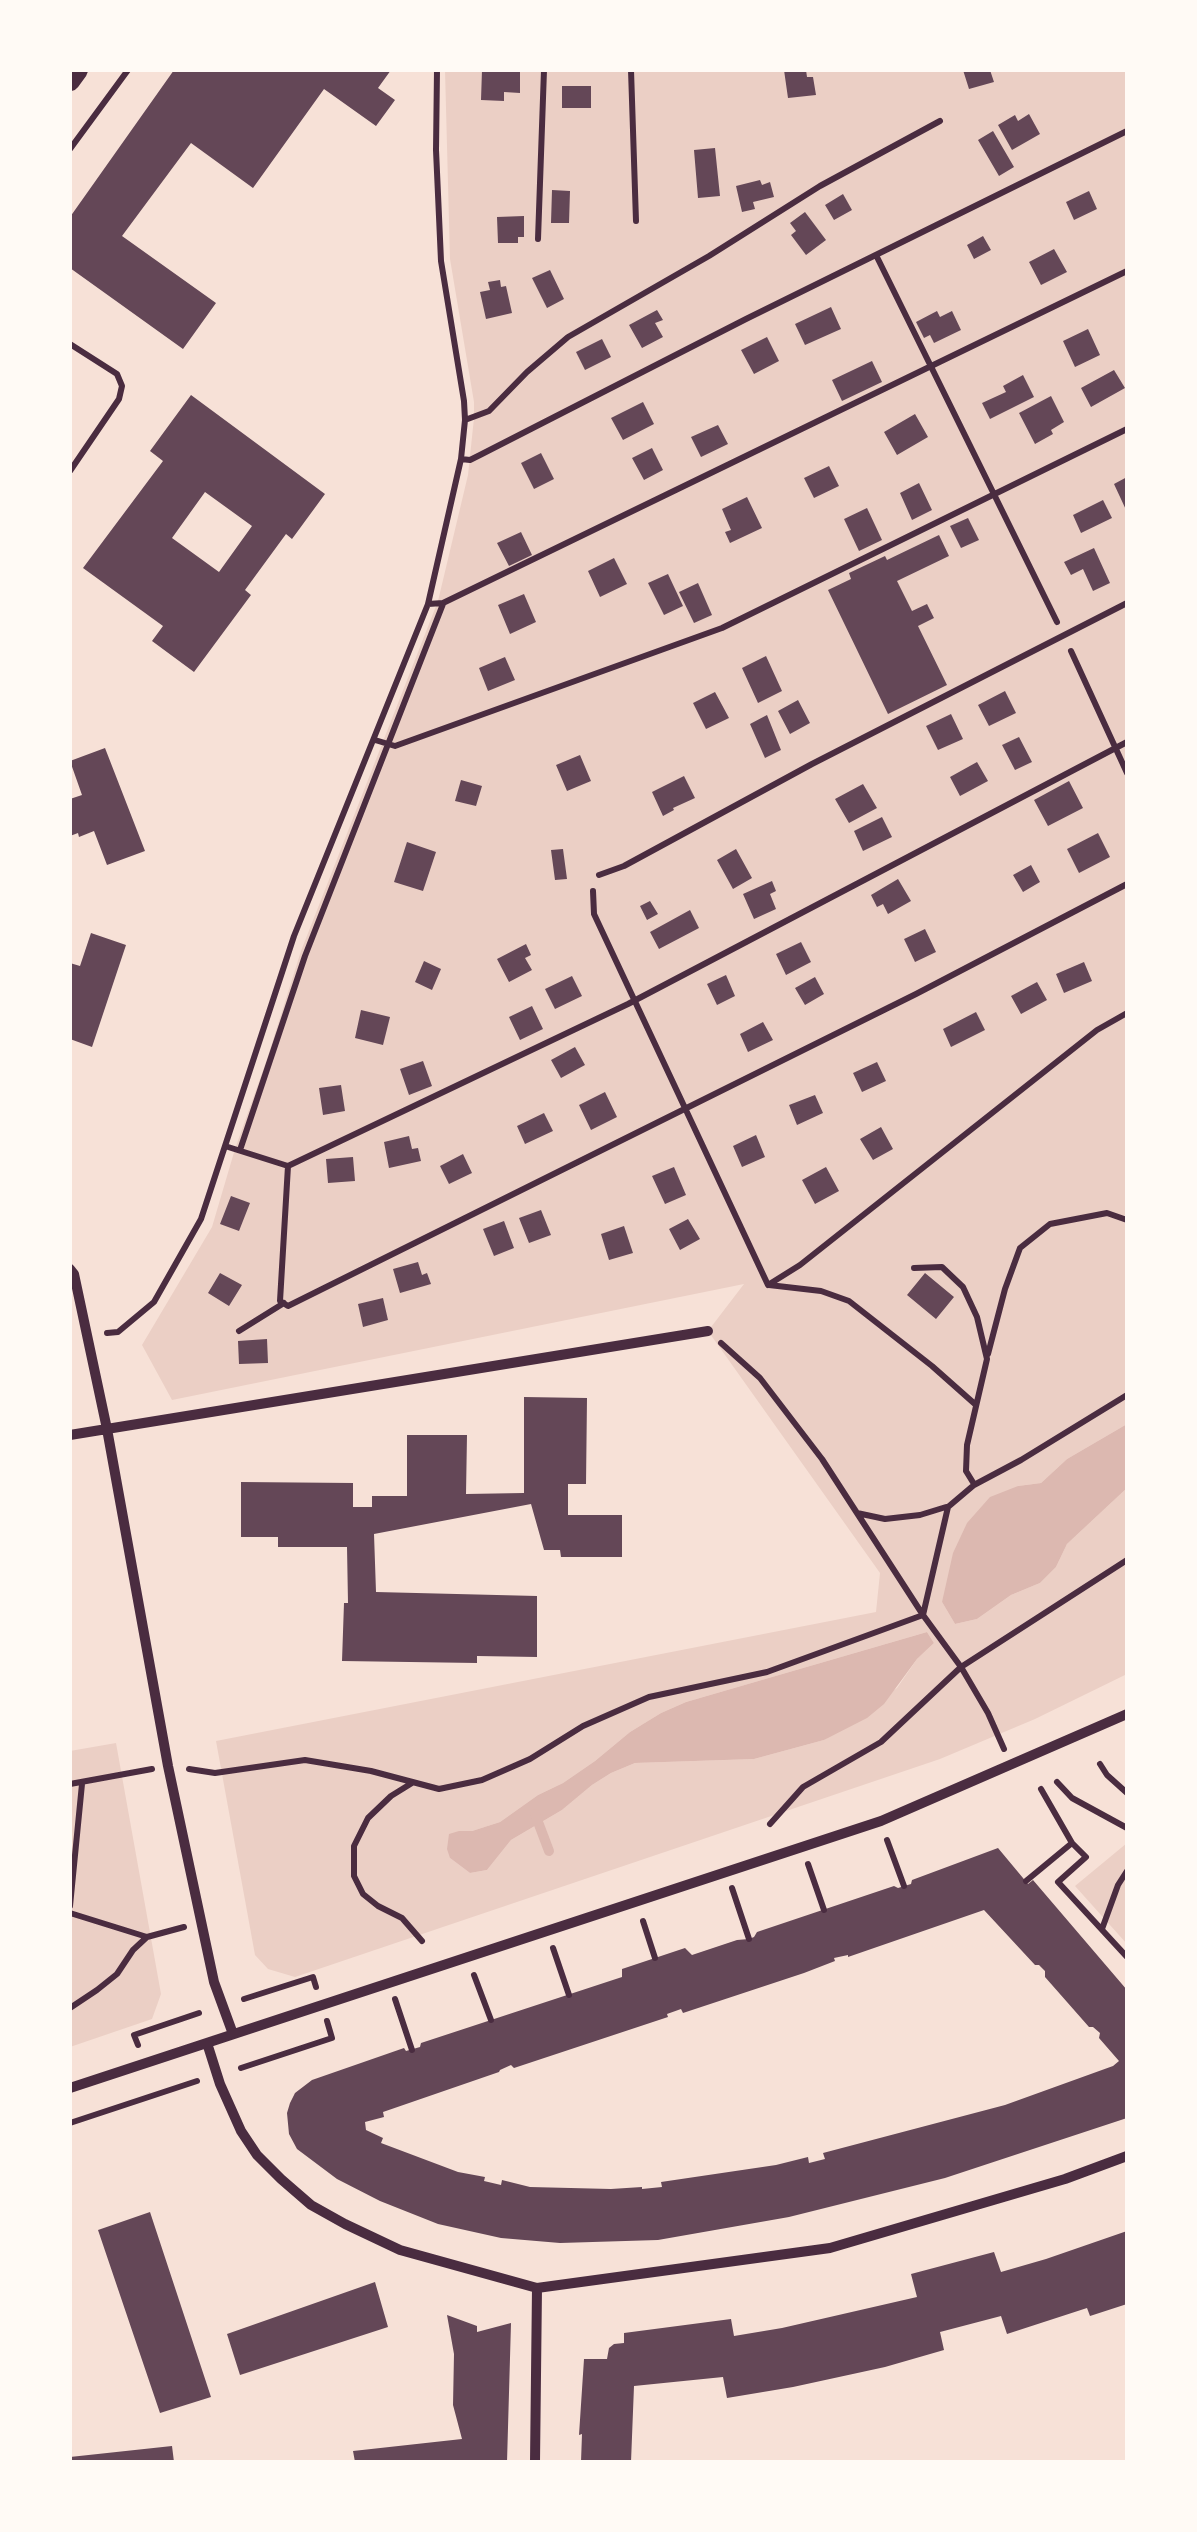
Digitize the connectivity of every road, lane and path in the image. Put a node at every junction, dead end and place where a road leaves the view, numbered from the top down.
1 (78, 70) edge
2 (128, 70) edge
3 (437, 70) edge
4 (544, 70) edge
5 (631, 70) edge
6 (70, 81) edge
7 (940, 121) dead end
8 (1127, 131) edge
9 (70, 149) edge
10 (636, 220) dead end
11 (538, 239) dead end
12 (876, 255) junction
13 (1127, 271) edge
14 (70, 344) edge
15 (931, 368) junction
16 (465, 420) junction
17 (1127, 429) edge
18 (461, 460) junction
19 (70, 471) edge
20 (994, 496) junction
21 (1127, 602) edge
22 (443, 603) junction
23 (428, 604) junction
24 (1063, 634) junction
25 (374, 740) junction
26 (1127, 742) edge
27 (388, 746) junction
28 (1115, 748) junction
29 (1127, 773) edge
30 (600, 875) joint
31 (1127, 884) edge
32 (634, 1000) junction
33 (1127, 1013) edge
34 (686, 1110) junction
35 (225, 1146) junction
36 (240, 1150) junction
37 (288, 1166) junction
38 (1127, 1220) edge
39 (914, 1268) dead end
40 (70, 1269) edge
41 (768, 1285) junction
42 (286, 1305) junction
43 (239, 1330) dead end
44 (708, 1331) joint
45 (87, 1336) junction
46 (987, 1358) junction
47 (1127, 1395) edge
48 (976, 1406) junction
49 (107, 1429) junction
50 (70, 1436) edge
51 (974, 1485) junction
52 (948, 1507) junction
53 (857, 1514) junction
54 (1127, 1560) edge
55 (924, 1616) junction
56 (961, 1666) junction
57 (1127, 1714) edge
58 (1008, 1759) junction
59 (1100, 1764) dead end
60 (168, 1766) junction
61 (413, 1782) junction
62 (1057, 1782) dead end
63 (70, 1784) edge
64 (82, 1784) junction
65 (1041, 1789) dead end
66 (1127, 1793) edge
67 (881, 1821) junction
68 (770, 1824) dead end
69 (1127, 1828) edge
70 (1072, 1843) junction
71 (802, 1847) junction
72 (1127, 1871) edge
73 (726, 1872) junction
74 (1026, 1881) dead end
75 (904, 1886) dead end
76 (636, 1901) junction
77 (70, 1909) edge
78 (824, 1910) dead end
79 (202, 1923) junction
80 (547, 1930) junction
81 (1102, 1930) junction
82 (146, 1936) junction
83 (749, 1939) dead end
84 (422, 1941) dead end
85 (466, 1956) junction
86 (1127, 1957) edge
87 (655, 1958) dead end
88 (389, 1981) junction
89 (318, 1993) dead end
90 (569, 1994) dead end
91 (244, 1999) dead end
92 (70, 2008) edge
93 (199, 2014) dead end
94 (491, 2020) dead end
95 (233, 2034) junction
96 (134, 2036) dead end
97 (332, 2038) dead end
98 (207, 2043) junction
99 (412, 2050) dead end
100 (241, 2068) dead end
101 (197, 2081) dead end
102 (70, 2088) edge
103 (70, 2124) edge
104 (1127, 2156) edge
105 (536, 2288) junction
106 (535, 2462) edge

1 - 6 main road
2 - 9 path
3 - 16 path
4 - 11 path
5 - 10 path
7 - 16 path
8 - 12 path
12 - 15 path
12 - 18 path
13 - 15 path
14 - 19 lane
15 - 20 path
15 - 22 path
16 - 18 path
17 - 20 path
18 - 23 path
20 - 24 path
20 - 27 path
21 - 24 lane
22 - 23 path
22 - 27 path
23 - 25 path
24 - 28 path
24 - 30 lane
25 - 27 path
25 - 35 path
26 - 28 path
27 - 36 path
28 - 29 path
28 - 32 path
30 - 32 path
31 - 34 path
32 - 34 path
32 - 37 path
33 - 41 path
34 - 41 path
34 - 42 path
35 - 36 path
35 - 45 path
36 - 37 path
37 - 42 path
38 - 46 path
39 - 46 path
40 - 45 street
41 - 48 path
42 - 43 path
44 - 49 street
44 - 53 path
45 - 49 street
46 - 48 path
47 - 51 path
48 - 51 path
49 - 50 street
49 - 60 street
51 - 52 path
52 - 53 path
52 - 55 path
53 - 55 path
54 - 56 path
55 - 56 path
55 - 61 path
56 - 58 path
56 - 68 path
57 - 58 street
58 - 67 street
59 - 66 path
60 - 61 path
60 - 64 path
60 - 79 street
61 - 84 path
62 - 69 path
63 - 64 path
64 - 77 path
65 - 70 path
67 - 71 street
67 - 75 path
70 - 74 path
70 - 81 path
71 - 73 street
71 - 78 path
72 - 81 path
73 - 76 street
73 - 83 path
76 - 80 street
76 - 87 path
77 - 82 path
79 - 82 path
79 - 95 street
80 - 85 street
80 - 90 path
81 - 86 path
82 - 92 path
85 - 88 street
85 - 94 path
88 - 95 street
88 - 99 path
89 - 91 path
93 - 96 path
95 - 98 street
97 - 100 path
98 - 102 street
98 - 105 street
101 - 103 path
104 - 105 street
105 - 106 street

